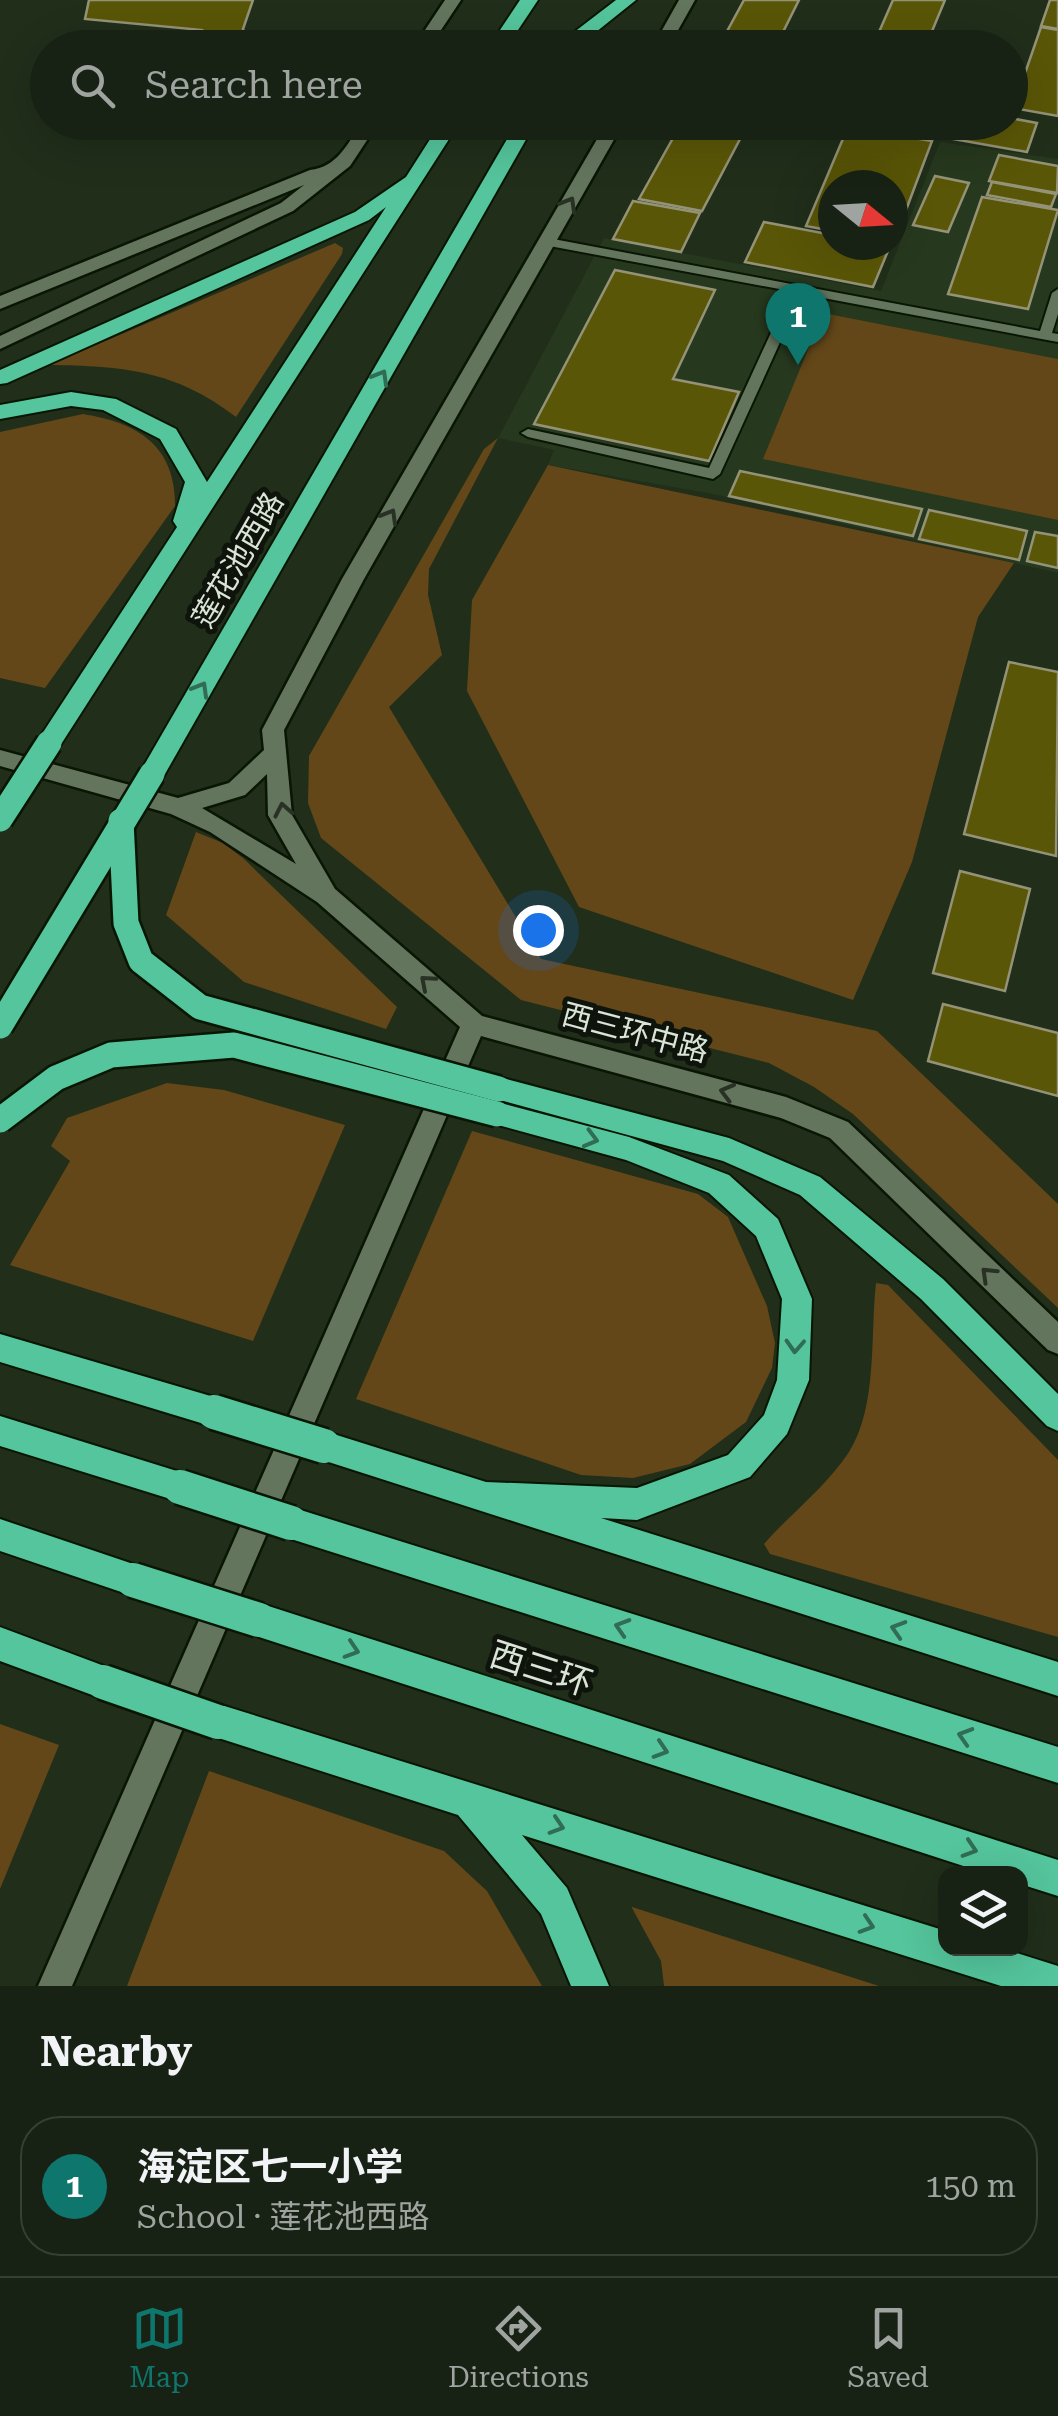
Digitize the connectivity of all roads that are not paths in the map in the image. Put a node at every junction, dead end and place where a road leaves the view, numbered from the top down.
1 (452, 0) edge
2 (528, 0) edge
3 (599, 0) edge
4 (626, 0) edge
5 (687, 0) edge
6 (498, 16) dead end
7 (433, 30) edge
8 (496, 30) edge
9 (507, 30) edge
10 (581, 30) edge
11 (589, 30) edge
12 (670, 30) edge
13 (359, 140) edge
14 (441, 140) edge
15 (517, 140) edge
16 (606, 140) edge
17 (344, 162) junction
18 (423, 170) junction
19 (548, 242) junction
20 (798, 289) junction
21 (1058, 293) edge
22 (0, 303) edge
23 (1052, 337) edge
24 (0, 344) edge
25 (0, 378) edge
26 (0, 412) edge
27 (528, 433) dead end
28 (173, 554) junction
29 (274, 754) junction
30 (0, 758) edge
31 (178, 807) junction
32 (0, 820) edge
33 (121, 821) junction
34 (326, 896) junction
35 (474, 1024) junction
36 (0, 1026) edge
37 (498, 1101) junction
38 (0, 1120) edge
39 (1058, 1342) edge
40 (0, 1348) edge
41 (1058, 1416) edge
42 (0, 1431) edge
43 (477, 1497) junction
44 (0, 1535) edge
45 (0, 1644) edge
46 (1058, 1679) edge
47 (1058, 1765) edge
48 (464, 1796) junction
49 (1058, 1878) edge
50 (1058, 1985) edge
51 (55, 1986) edge
52 (590, 1986) edge

1 - 7 street
2 - 9 highway
3 - 10 highway
4 - 11 highway
5 - 12 street
6 - 8 highway
13 - 17 street
14 - 18 highway, 莲花池西路
33 -> 15 highway, 莲花池西路, bridge
19 -> 16 street
17 - 22 street
17 - 24 street
18 - 25 highway
18 - 28 highway, 莲花池西路
19 - 20 lane
29 -> 19 street
20 - 23 lane
20 - 27 lane
21 - 23 lane
26 - 28 highway
28 - 32 highway, 莲花池西路, bridge
29 - 31 street
34 -> 29 street
30 - 31 street, 西三环中路
31 - 34 street, 西三环中路
33 - 36 highway, 莲花池西路, bridge
33 - 37 highway, bridge
35 -> 34 street, 西三环中路
39 -> 35 street, 西三环中路
35 - 51 street
37 - 38 highway, bridge
37 - 41 highway
37 -> 43 highway
40 - 43 highway, bridge
47 -> 42 highway, 西三环, bridge
46 -> 43 highway
44 -> 49 highway, 西三环, bridge
45 - 48 highway, bridge
48 -> 50 highway
48 - 52 highway

